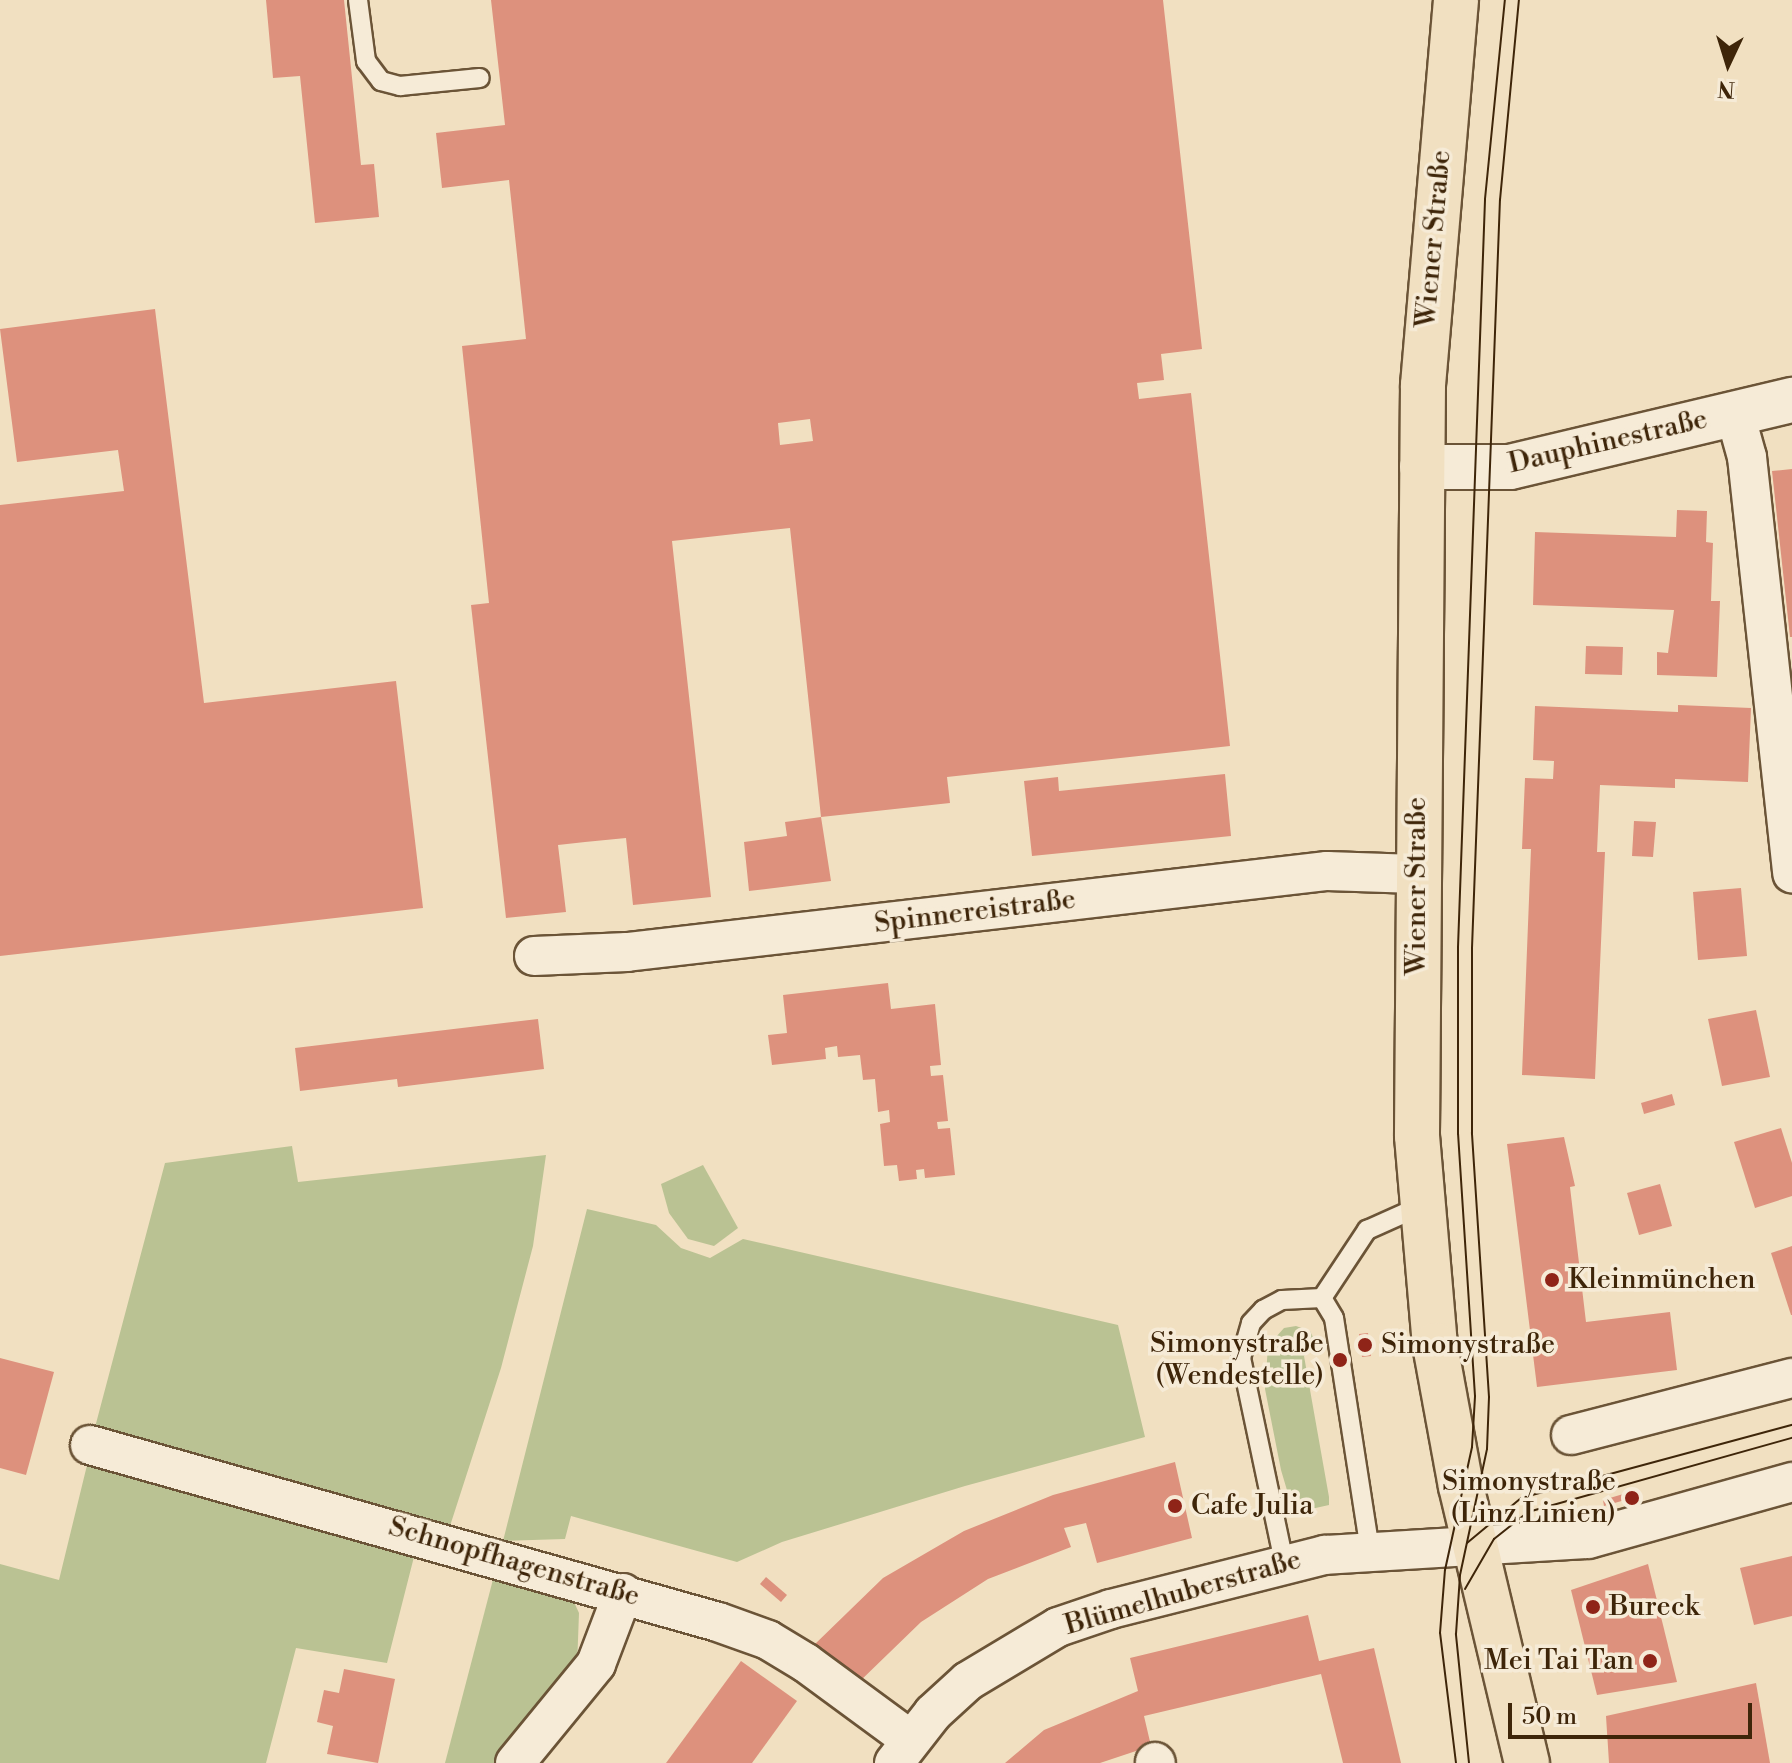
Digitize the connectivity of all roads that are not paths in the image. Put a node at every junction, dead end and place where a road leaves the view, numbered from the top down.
1 (358, 0) edge
2 (1456, 0) edge
3 (480, 78) dead end
4 (1792, 400) edge
5 (1735, 414) junction
6 (1422, 467) junction
7 (1786, 776) edge
8 (1416, 874) junction
9 (1792, 874) edge
10 (534, 956) dead end
11 (1421, 1206) junction
12 (1322, 1298) junction
13 (1792, 1378) edge
14 (1571, 1435) dead end
15 (90, 1445) dead end
16 (1792, 1482) edge
17 (1475, 1544) junction
18 (1370, 1550) junction
19 (1284, 1562) junction
20 (623, 1593) junction
21 (903, 1752) edge
22 (515, 1763) edge
23 (1527, 1763) edge

1 - 3 lane
2 - 6 main road, Wiener Straße
4 - 5 main road, Dauphinestraße
5 - 6 main road, Dauphinestraße
5 - 7 street
6 - 8 main road, Wiener Straße
7 - 9 street
8 - 10 street, Spinnereistraße
8 - 11 main road, Wiener Straße
11 - 12 lane
11 - 17 main road, Wiener Straße
12 - 18 lane
12 - 19 lane
13 - 14 street
15 - 20 street, Schnopfhagenstraße
16 - 17 street
17 - 18 street, Blümelhuberstraße
17 - 23 main road, Wiener Straße
18 - 19 street, Blümelhuberstraße
19 - 21 street, Blümelhuberstraße
20 - 21 street, Schnopfhagenstraße
20 - 22 street

